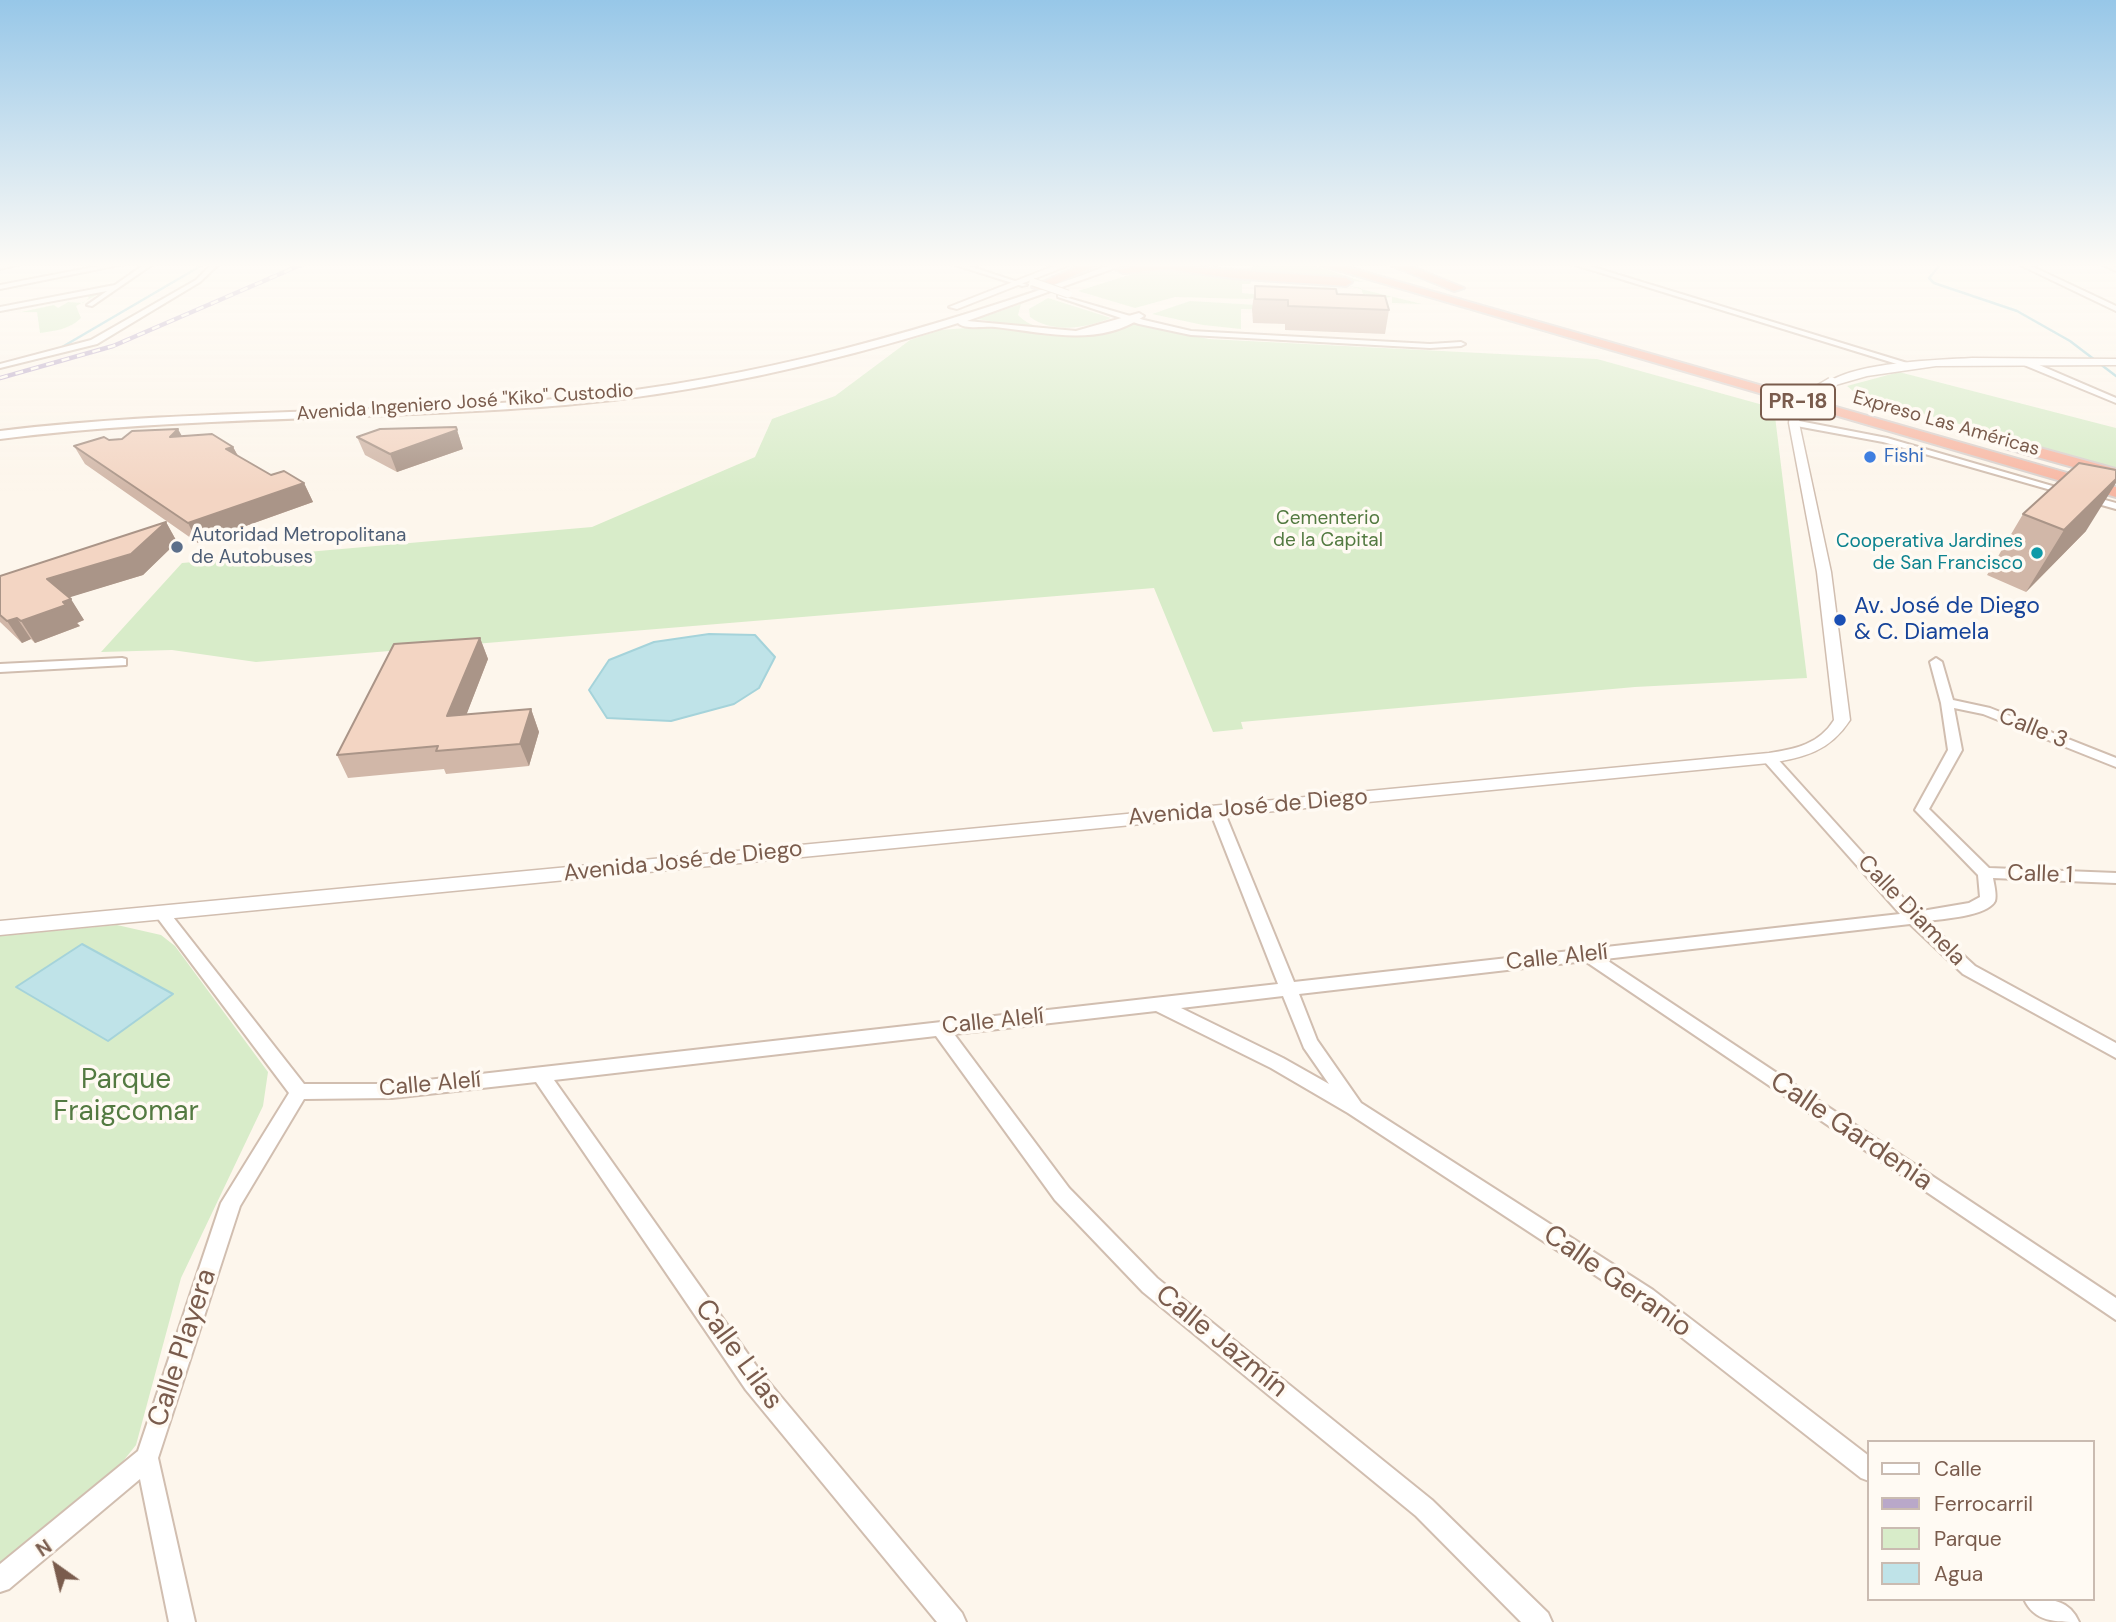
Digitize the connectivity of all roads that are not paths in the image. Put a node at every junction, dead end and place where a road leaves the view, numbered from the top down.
1 (98, 340) edge
2 (864, 340) edge
3 (870, 340) edge
4 (875, 340) edge
5 (903, 340) edge
6 (1305, 340) edge
7 (1581, 340) edge
8 (1614, 340) edge
9 (1635, 340) edge
10 (1826, 340) edge
11 (1461, 344) dead end
12 (842, 349) junction
13 (2115, 362) edge
14 (2027, 363) junction
15 (0, 366) edge
16 (1913, 366) junction
17 (2116, 401) edge
18 (1794, 419) junction
19 (1943, 426) dead end
20 (0, 429) edge
21 (0, 435) edge
22 (1996, 440) dead end
23 (2116, 474) edge
24 (2116, 482) edge
25 (2116, 492) edge
26 (2116, 506) edge
27 (122, 662) dead end
28 (1936, 662) dead end
29 (0, 668) edge
30 (1947, 703) junction
31 (1769, 758) junction
32 (2116, 763) edge
33 (1217, 811) junction
34 (1985, 873) junction
35 (2116, 878) edge
36 (160, 912) junction
37 (1913, 918) junction
38 (0, 928) edge
39 (1587, 955) junction
40 (1286, 989) junction
41 (1157, 1004) junction
42 (940, 1028) junction
43 (2116, 1051) edge
44 (540, 1074) junction
45 (299, 1092) junction
46 (1355, 1108) junction
47 (2116, 1310) edge
48 (146, 1458) junction
49 (1868, 1469) edge
50 (0, 1580) edge
51 (2039, 1601) edge
52 (182, 1622) edge
53 (953, 1622) edge
54 (1539, 1622) edge
55 (2066, 1622) edge

1 - 15 street
2 - 12 main road
3 - 12 main road, Avenida Ingeniero José "Kiko" Custodio
4 - 12 main road, Avenida Ingeniero José "Kiko" Custodio
5 - 12 main road
6 - 11 street
7 - 25 highway, Expreso Las Américas / PR-18
8 - 24 highway
9 - 19 highway, Expreso Las Américas / PR-18
10 - 16 street
12 - 20 main road, Avenida Ingeniero José "Kiko" Custodio
12 - 21 main road, Avenida Ingeniero José "Kiko" Custodio
13 - 14 street
14 - 16 street
14 - 17 street
16 - 18 street, bridge
18 - 26 street
18 - 31 street, Avenida José de Diego
22 - 23 highway, Expreso Las Américas
27 - 29 street
28 - 30 street
30 - 32 street, Calle 3
30 - 34 street
31 - 33 street, Avenida José de Diego
31 - 37 street, Calle Diamela
33 - 36 street, Avenida José de Diego
33 - 40 street, Calle Geranio
34 - 35 street, Calle 1
34 - 37 street, Calle 1
36 - 38 street, Avenida José de Diego
36 - 45 street
37 - 39 street, Calle Alelí
37 - 43 street, Calle Diamela
39 - 40 street, Calle Alelí
39 - 47 street, Calle Gardenia
40 - 41 street, Calle Alelí
40 - 46 street, Calle Geranio
41 - 42 street, Calle Alelí
41 - 46 street, Calle Geranio
42 - 44 street, Calle Alelí
42 - 54 street, Calle Jazmín
44 - 45 street, Calle Alelí
44 - 53 street, Calle Lilas
45 - 48 street, Calle Playera
46 - 49 street, Calle Geranio
48 - 50 street
48 - 52 street, Calle Playera
51 - 55 street

